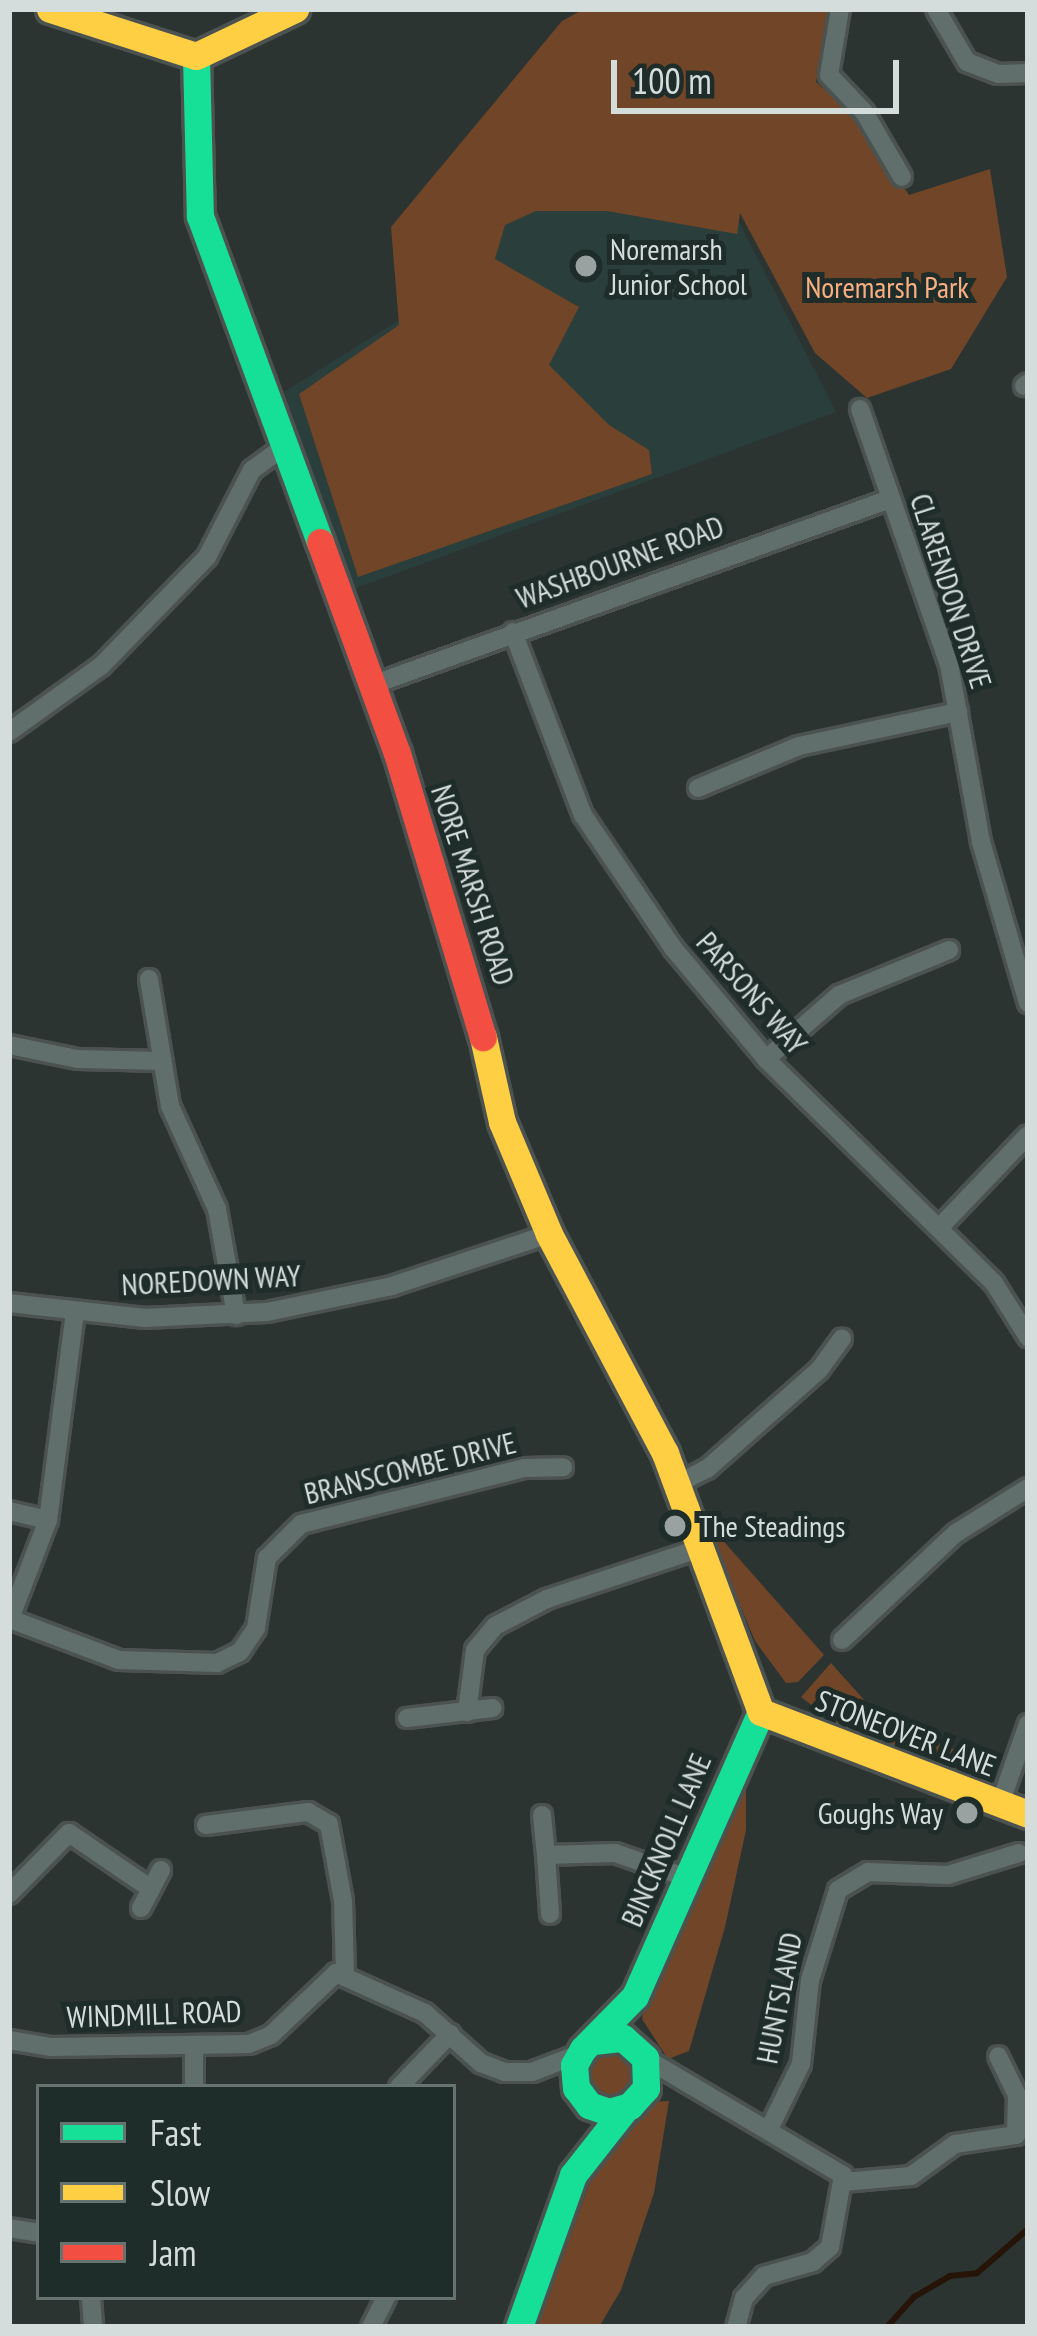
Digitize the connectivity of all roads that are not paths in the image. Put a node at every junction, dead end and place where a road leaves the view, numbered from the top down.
1 (50, 9) edge
2 (295, 9) edge
3 (841, 9) edge
4 (936, 9) edge
5 (254, 18) edge
6 (196, 56) junction
7 (1028, 74) edge
8 (902, 177) dead end
9 (860, 409) dead end
10 (286, 445) junction
11 (890, 499) junction
12 (513, 632) junction
13 (372, 686) junction
14 (958, 712) junction
15 (9, 732) edge
16 (698, 788) dead end
17 (949, 950) dead end
18 (149, 979) dead end
19 (1028, 1003) edge
20 (9, 1046) edge
21 (766, 1059) junction
22 (162, 1060) junction
23 (1028, 1135) edge
24 (940, 1227) junction
25 (549, 1234) junction
26 (9, 1303) edge
27 (74, 1313) junction
28 (236, 1315) junction
29 (1028, 1337) edge
30 (842, 1338) dead end
31 (563, 1467) dead end
32 (677, 1484) junction
33 (1028, 1488) edge
34 (9, 1511) edge
35 (48, 1520) junction
36 (701, 1547) junction
37 (10, 1620) edge
38 (842, 1640) dead end
39 (492, 1708) dead end
40 (467, 1712) junction
41 (761, 1712) junction
42 (406, 1718) dead end
43 (1028, 1724) edge
44 (1000, 1804) junction
45 (1028, 1814) edge
46 (542, 1815) dead end
47 (206, 1825) dead end
48 (1019, 1853) dead end
49 (546, 1856) junction
50 (161, 1870) dead end
51 (688, 1877) junction
52 (152, 1888) junction
53 (9, 1894) edge
54 (141, 1908) dead end
55 (550, 1914) dead end
56 (345, 1974) junction
57 (635, 1996) junction
58 (450, 2034) junction
59 (9, 2040) edge
60 (194, 2045) junction
61 (586, 2048) junction
62 (642, 2053) junction
63 (998, 2056) dead end
64 (532, 2072) junction
65 (678, 2082) junction
66 (194, 2084) edge
67 (402, 2084) edge
68 (582, 2097) junction
69 (634, 2101) junction
70 (769, 2129) junction
71 (583, 2155) junction
72 (843, 2182) junction
73 (384, 2300) edge
74 (371, 2327) edge
75 (519, 2327) edge
76 (736, 2327) edge

1 - 6 street
2 - 5 street
3 - 8 street
4 - 7 street
5 - 6 street
6 - 10 street, NORE MARSH ROAD
9 - 11 street, CLARENDON DRIVE
10 - 13 street, NORE MARSH ROAD
10 - 15 street
11 - 12 street, WASHBOURNE ROAD
11 - 14 street, CLARENDON DRIVE
12 - 13 street, WASHBOURNE ROAD
12 - 21 street, PARSONS WAY
13 - 25 street, NORE MARSH ROAD
14 - 16 street
14 - 19 street, CLARENDON DRIVE
17 - 21 street
18 - 22 street
20 - 22 street
21 - 24 street, PARSONS WAY
22 - 28 street
23 - 24 street
24 - 29 street, PARSONS WAY
25 - 28 street, NOREDOWN WAY
25 - 32 street, NORE MARSH ROAD
26 - 27 street, NOREDOWN WAY
27 - 28 street, NOREDOWN WAY
27 - 35 street
30 - 32 street
31 - 37 street, BRANSCOMBE DRIVE
32 - 36 street, NORE MARSH ROAD
33 - 38 street
34 - 35 street
35 - 37 street
36 - 40 street
36 - 41 street, NORE MARSH ROAD
39 - 40 street
40 - 42 street
41 - 44 street, STONEOVER LANE
41 - 51 street, BINCKNOLL LANE
43 - 44 street
44 - 45 street, STONEOVER LANE
46 - 49 street
47 - 56 street
48 - 70 street, HUNTSLAND
49 - 51 street
49 - 55 street
50 - 52 street
51 - 57 street, BINCKNOLL LANE
52 - 53 street
52 - 54 street
56 - 58 street
56 - 60 street, WINDMILL ROAD
57 - 61 street, BINCKNOLL LANE
57 - 62 street, BINCKNOLL LANE
58 - 64 street
58 - 67 street
59 - 60 street, WINDMILL ROAD
60 - 66 street
61 - 62 street
61 - 64 street
61 - 68 street
62 - 65 street
62 - 69 street, BINCKNOLL LANE
63 - 72 street
64 - 68 street
65 - 69 street
65 - 70 street
68 - 69 street
68 - 71 street
69 - 71 street
70 - 72 street
71 - 75 street
72 - 76 street
73 - 74 street

